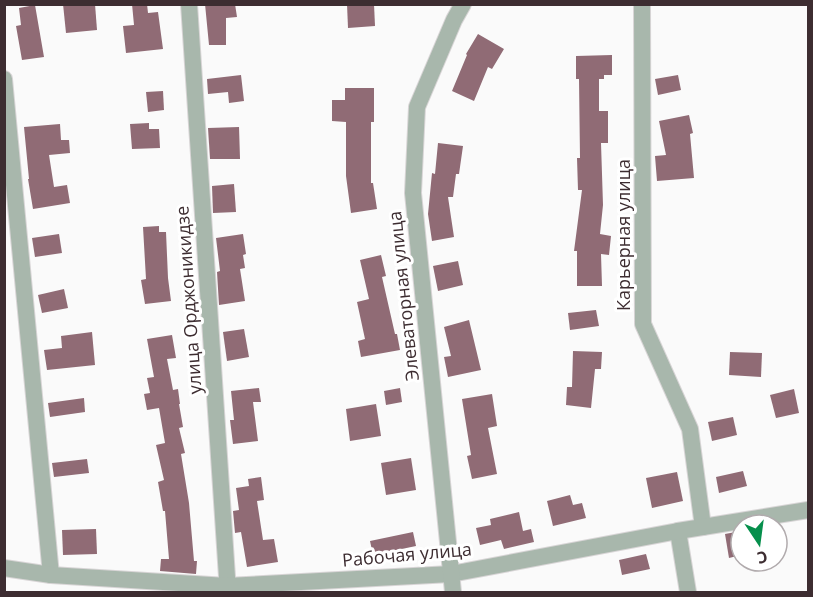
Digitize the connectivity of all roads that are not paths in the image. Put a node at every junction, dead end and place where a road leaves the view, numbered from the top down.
1 (189, 4) edge
2 (463, 4) edge
3 (642, 4) edge
4 (4, 79) edge
5 (808, 510) edge
6 (703, 527) junction
7 (678, 531) junction
8 (4, 568) edge
9 (451, 574) junction
10 (51, 575) junction
11 (228, 589) edge
12 (453, 592) edge
13 (688, 592) edge

1 - 11 street, улица Орджоникидзе
2 - 9 street, Элеваторная улица
3 - 6 street, Карьерная улица
4 - 10 street
5 - 6 street, Рабочая улица
6 - 7 street, Рабочая улица
7 - 9 street, Рабочая улица
7 - 13 street
8 - 10 street, Рабочая улица
9 - 11 street, Рабочая улица
9 - 12 street, Элеваторная улица
10 - 11 street, Рабочая улица

